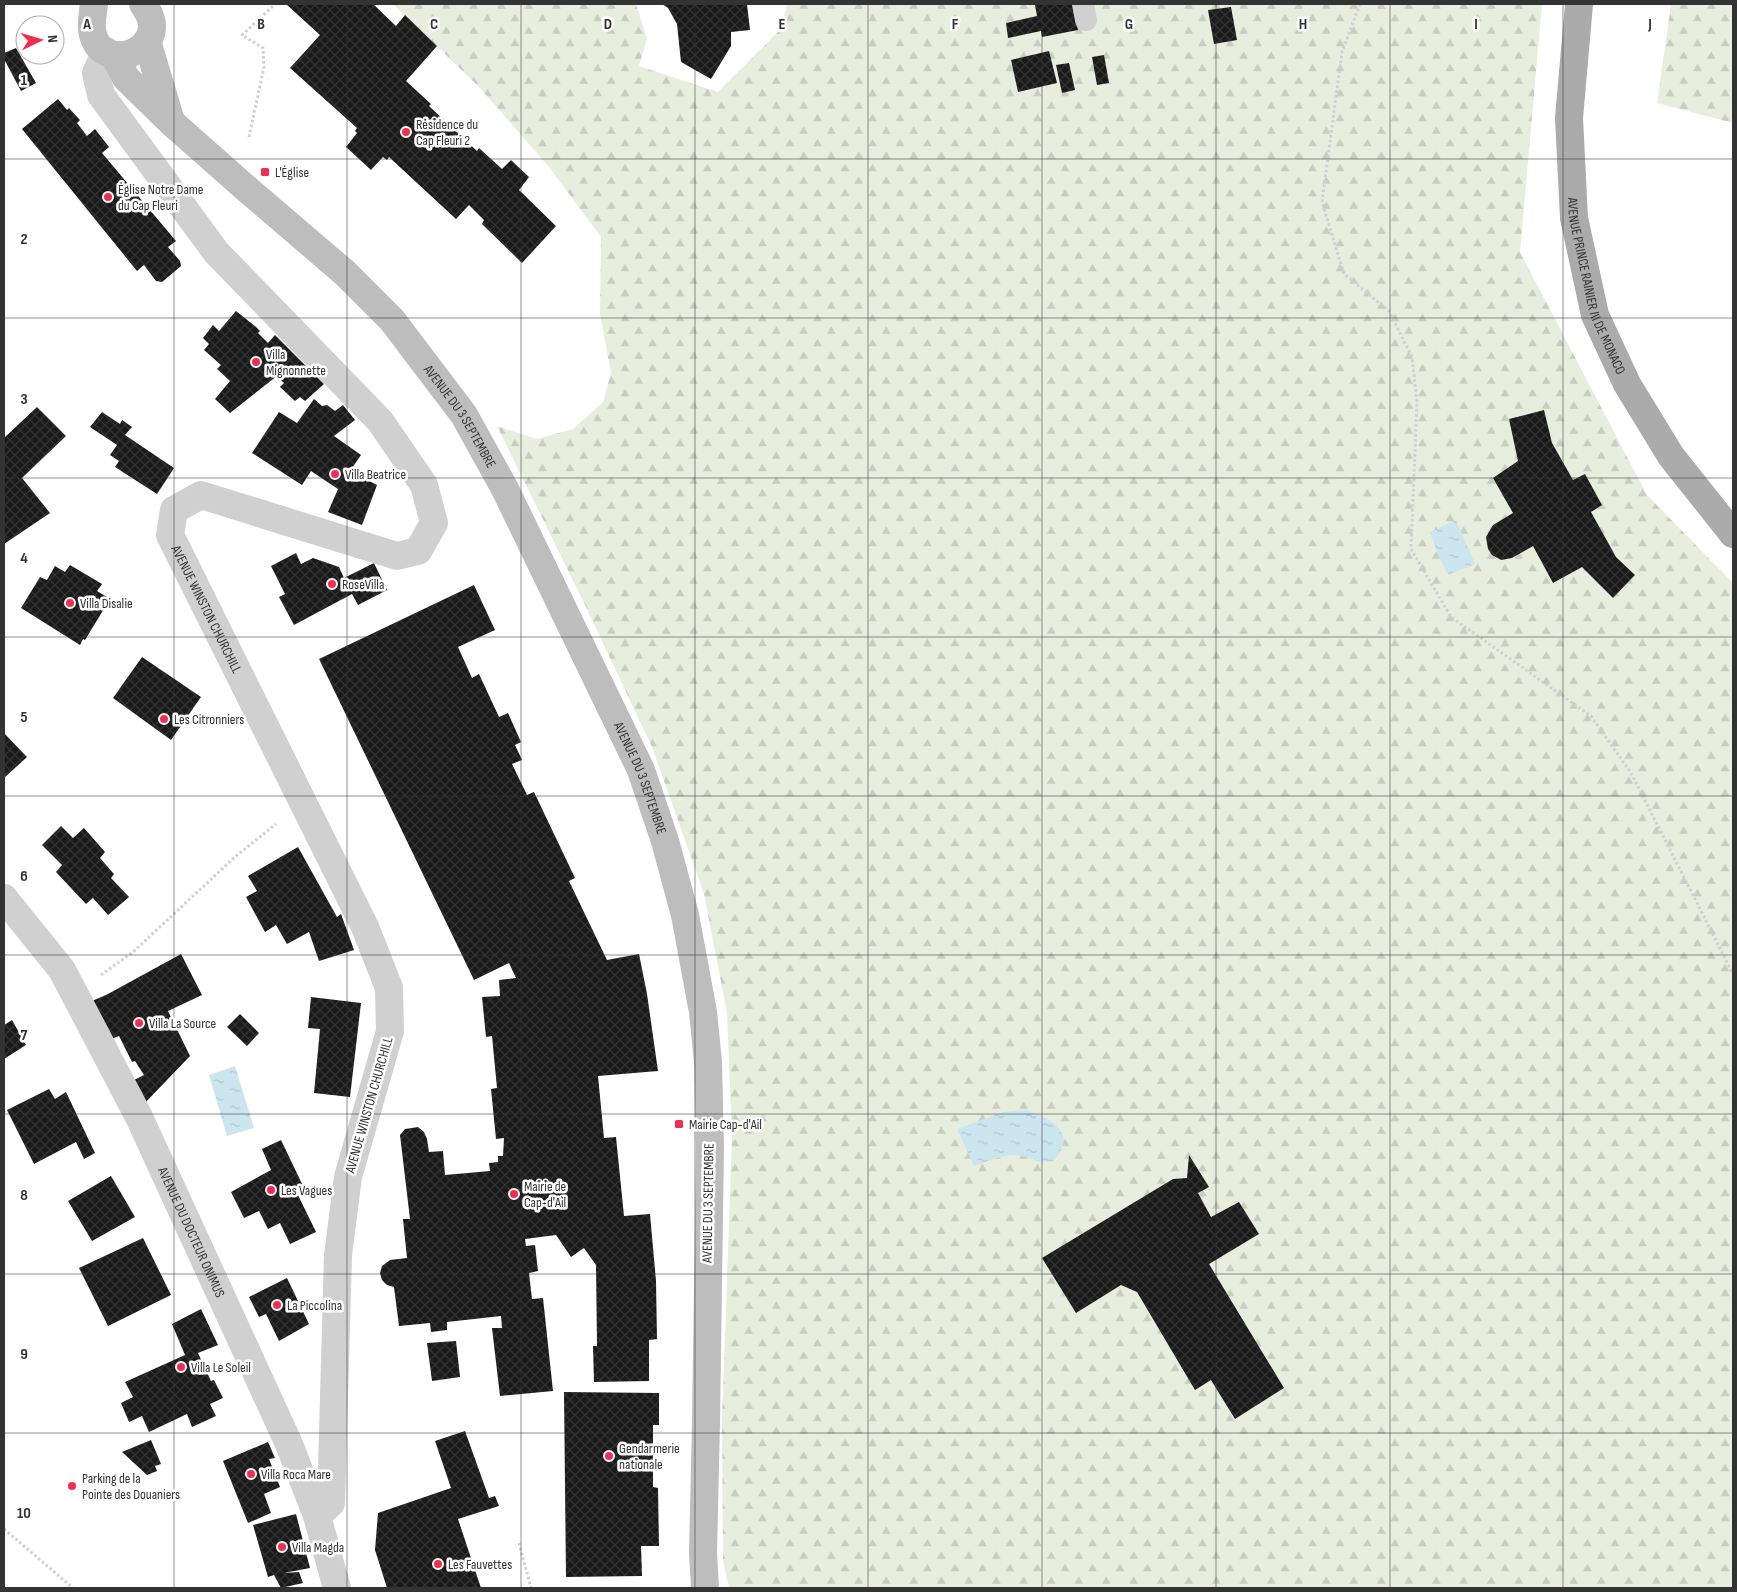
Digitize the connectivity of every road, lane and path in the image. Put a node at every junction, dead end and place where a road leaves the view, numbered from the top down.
1 (142, 4) edge
2 (273, 4) edge
3 (1360, 4) edge
4 (1579, 4) edge
5 (96, 8) edge
6 (147, 42) junction
7 (110, 53) junction
8 (171, 122) junction
9 (249, 137) dead end
10 (1733, 534) edge
11 (303, 803) junction
12 (4, 898) edge
13 (1733, 974) edge
14 (74, 994) junction
15 (317, 1516) junction
16 (4, 1529) edge
17 (519, 1542) dead end
18 (74, 1588) edge
19 (337, 1588) edge
20 (531, 1588) edge
21 (705, 1588) edge

1 - 6 main road
2 - 9 path
3 - 13 path
4 - 10 main road, AVENUE PRINCE RAINIER III DE MONACO
5 - 7 main road, AVENUE DU 3 SEPTEMBRE
6 - 7 main road
6 - 8 main road
7 - 8 main road, AVENUE DU 3 SEPTEMBRE
7 - 11 street, AVENUE WINSTON CHURCHILL
8 - 21 main road, AVENUE DU 3 SEPTEMBRE
11 - 14 path
11 - 15 street, AVENUE WINSTON CHURCHILL
12 - 14 street, AVENUE DU DOCTEUR ONIMUS
14 - 15 street, AVENUE DU DOCTEUR ONIMUS
15 - 19 street, AVENUE DU DOCTEUR ONIMUS
16 - 18 path
17 - 20 path

